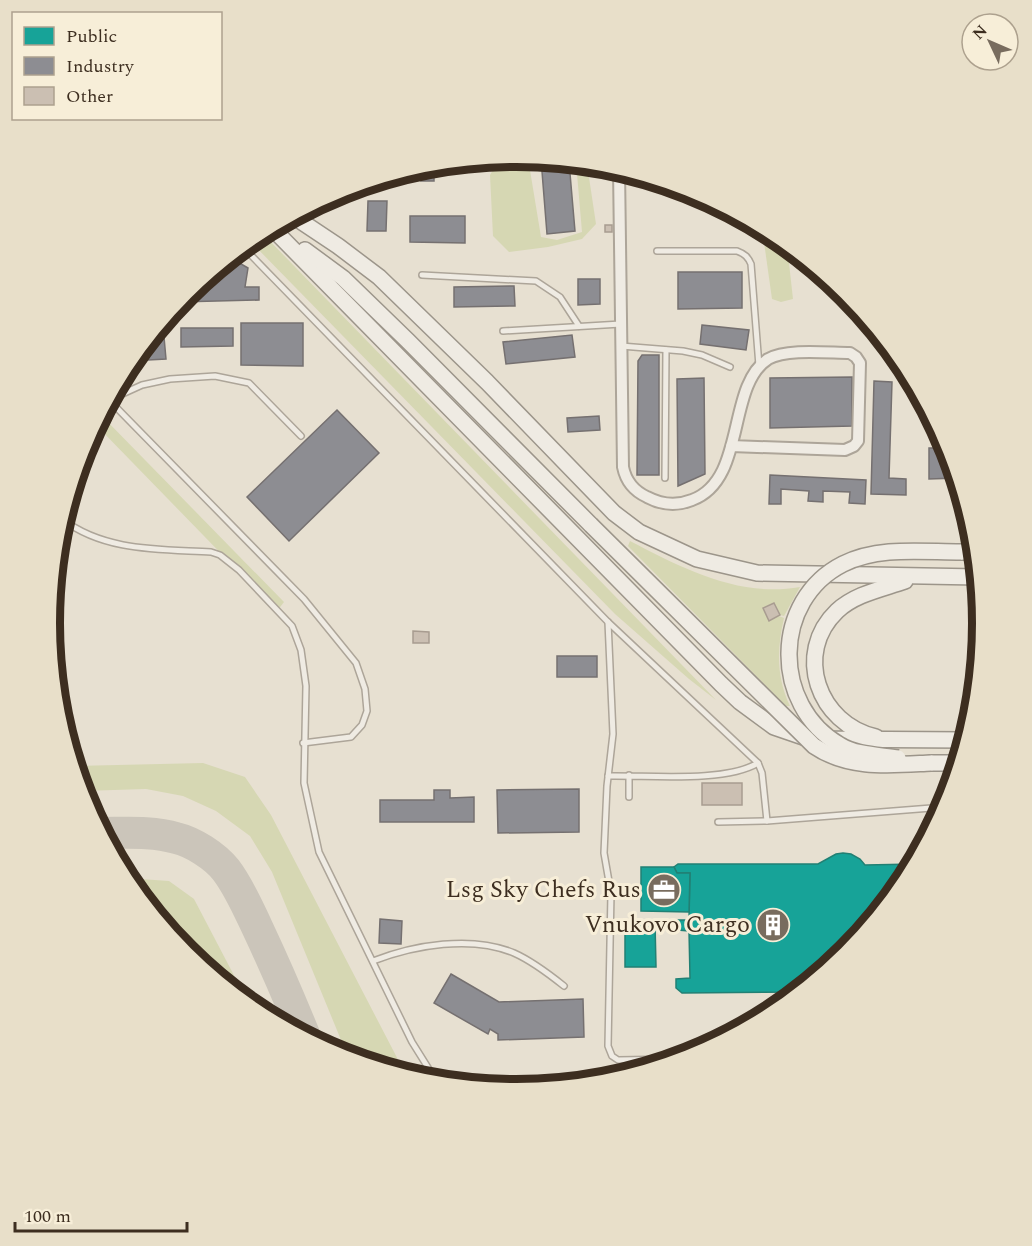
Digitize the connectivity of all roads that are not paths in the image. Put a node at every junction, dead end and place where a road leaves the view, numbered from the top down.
1 (619, 179) edge
2 (301, 221) edge
3 (280, 233) edge
4 (279, 234) edge
5 (657, 251) dead end
6 (249, 253) edge
7 (422, 274) dead end
8 (621, 324) junction
9 (579, 326) junction
10 (503, 331) dead end
11 (621, 346) junction
12 (666, 350) junction
13 (730, 367) dead end
14 (759, 368) junction
15 (121, 394) edge
16 (115, 406) edge
17 (300, 436) dead end
18 (731, 446) junction
19 (665, 478) dead end
20 (72, 524) edge
21 (966, 552) edge
22 (918, 577) junction
23 (969, 577) edge
24 (608, 622) junction
25 (956, 740) edge
26 (912, 741) junction
27 (303, 743) junction
28 (758, 763) junction
29 (931, 763) junction
30 (950, 763) edge
31 (629, 775) junction
32 (608, 776) junction
33 (629, 797) dead end
34 (933, 808) edge
35 (767, 821) junction
36 (718, 822) dead end
37 (373, 961) junction
38 (564, 986) dead end
39 (647, 1060) edge
40 (429, 1070) edge

1 - 8 street
2 - 22 main road
3 - 29 main road, bridge
4 - 26 main road
5 - 14 lane
6 - 24 lane
7 - 9 lane
8 - 9 lane
8 - 11 street
9 - 10 lane
11 - 12 lane
11 - 18 street
12 - 13 lane
12 - 19 lane
14 - 18 street
14 - 18 street
15 - 17 lane
16 - 27 lane
20 - 27 lane
21 - 29 main road, bridge
22 - 23 main road
22 - 26 main road
24 - 28 lane
24 - 32 lane
25 - 26 main road
27 - 37 lane
28 - 31 lane
28 - 35 lane
29 - 30 main road
31 - 32 lane
31 - 33 lane
32 - 39 lane
34 - 35 lane
35 - 36 lane
37 - 38 lane
37 - 40 lane

